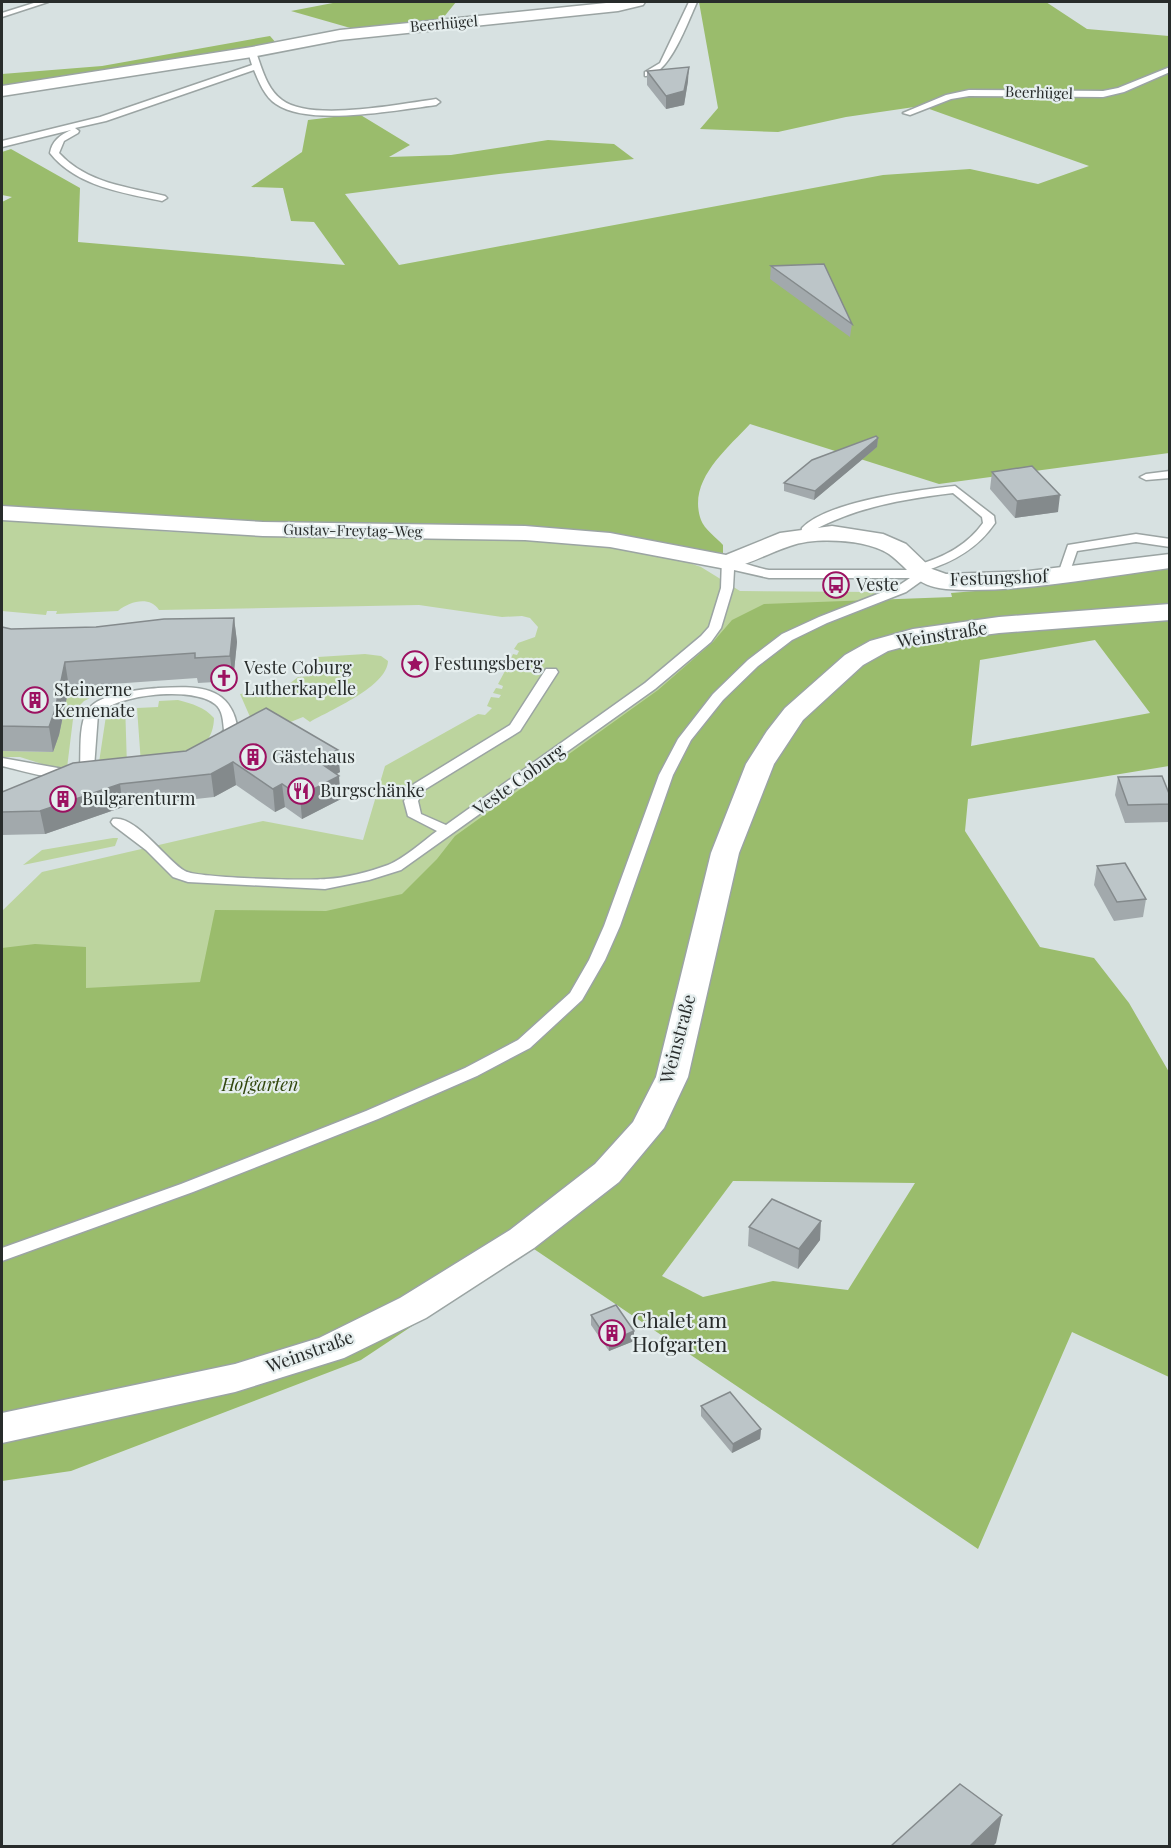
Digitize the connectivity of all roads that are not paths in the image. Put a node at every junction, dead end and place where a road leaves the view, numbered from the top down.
1 (44, 2) edge
2 (637, 2) edge
3 (693, 2) edge
4 (2, 15) edge
5 (254, 59) junction
6 (1170, 69) edge
7 (648, 74) edge
8 (2, 91) edge
9 (436, 102) dead end
10 (907, 113) dead end
11 (103, 119) junction
12 (2, 144) edge
13 (162, 198) dead end
14 (1170, 474) edge
15 (1146, 477) dead end
16 (2, 513) edge
17 (807, 535) junction
18 (1170, 543) edge
19 (714, 560) junction
20 (1170, 561) edge
21 (920, 571) junction
22 (1064, 574) junction
23 (1170, 612) edge
24 (551, 672) dead end
25 (211, 750) edge
26 (2, 762) edge
27 (87, 768) edge
28 (103, 771) edge
29 (118, 822) dead end
30 (448, 831) junction
31 (2, 1255) edge
32 (2, 1428) edge

1 - 4 lane
2 - 5 street, Beerhügel
3 - 7 lane
5 - 8 street, Beerhügel
5 - 9 lane
5 - 11 lane, Beerhügel
6 - 10 lane, Beerhügel
11 - 12 lane, Beerhügel
11 - 13 lane, Beerhügel
14 - 15 lane
16 - 19 street, Gustav-Freytag-Weg
17 - 19 street
17 - 21 street
17 - 21 lane
18 - 22 lane
19 - 21 lane
19 - 30 lane, Veste Coburg
20 - 22 street, Festungshof
21 - 22 street, Festungshof
21 - 31 lane
23 - 32 street, Weinstraße
24 - 30 lane
25 - 27 lane
26 - 28 lane
29 - 30 lane, Veste Coburg

